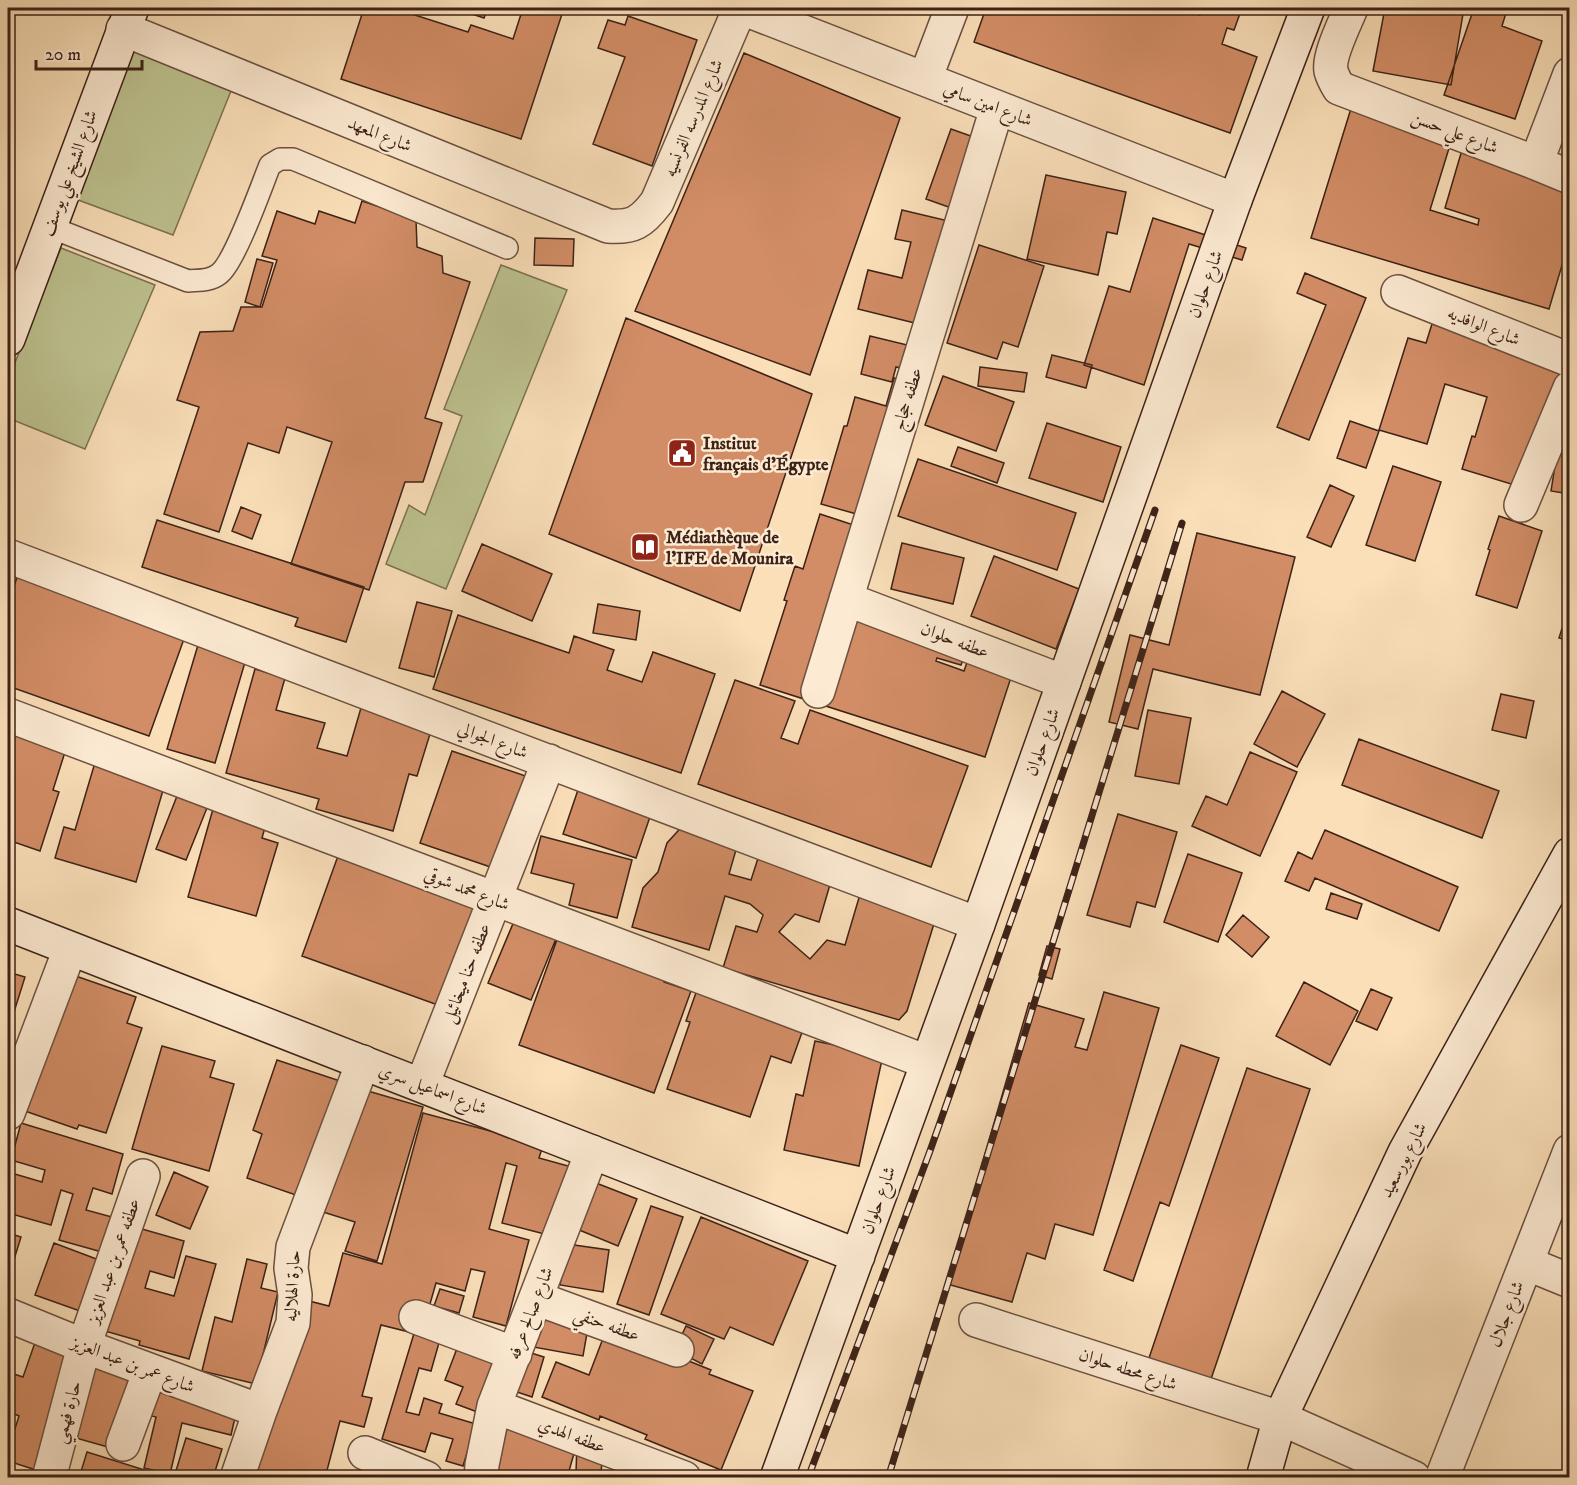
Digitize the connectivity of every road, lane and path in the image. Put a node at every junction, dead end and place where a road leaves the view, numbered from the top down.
1 (741, 8) edge
2 (952, 8) edge
3 (1308, 8) edge
4 (1351, 8) edge
5 (127, 18) edge
6 (1569, 74) edge
7 (925, 79) junction
8 (997, 108) junction
9 (1536, 163) junction
10 (1569, 177) edge
11 (1235, 200) junction
12 (638, 222) joint
13 (50, 226) junction
14 (507, 248) dead end
15 (1398, 291) dead end
16 (8, 339) edge
17 (1569, 360) edge
18 (1569, 388) edge
19 (1521, 506) dead end
20 (8, 556) edge
21 (846, 598) junction
22 (1064, 682) junction
23 (818, 691) dead end
24 (8, 715) edge
25 (549, 761) junction
26 (1569, 854) edge
27 (495, 900) junction
28 (8, 924) edge
29 (978, 924) junction
30 (70, 949) junction
31 (363, 1062) junction
32 (927, 1062) junction
33 (422, 1085) junction
34 (8, 1113) edge
35 (1569, 1151) edge
36 (592, 1152) junction
37 (143, 1176) dead end
38 (858, 1256) junction
39 (1526, 1263) junction
40 (1569, 1281) edge
41 (536, 1298) junction
42 (8, 1315) edge
43 (416, 1317) dead end
44 (976, 1320) dead end
45 (84, 1346) junction
46 (677, 1350) dead end
47 (514, 1354) junction
48 (150, 1371) junction
49 (494, 1406) junction
50 (260, 1411) junction
51 (1280, 1418) junction
52 (123, 1444) dead end
53 (365, 1453) dead end
54 (49, 1478) edge
55 (237, 1478) edge
56 (426, 1478) edge
57 (481, 1478) edge
58 (684, 1478) edge
59 (777, 1478) edge
60 (1263, 1478) edge
61 (1414, 1478) edge
62 (1442, 1478) edge

1 - 7 street, شارع امين سامي
1 - 12 street, شارع المدرسه الفرنسيه
2 - 7 street
3 - 11 street, شارع حلوان
4 - 9 street, شارع علي حسن
5 - 12 street, شارع المعهد
5 - 13 street, شارع الشيخ علي يوسف
6 - 9 street
7 - 8 street, شارع امين سامي
8 - 11 street, شارع امين سامي
8 - 21 street, عطفه حجاج
9 - 10 street, شارع علي حسن
11 - 22 street, شارع حلوان
13 - 14 lane
13 - 16 street, شارع الشيخ علي يوسف
15 - 17 street, شارع الوافديه
18 - 19 street
20 - 25 street, شارع الجوالي
21 - 22 street, عطفه حلوان
21 - 23 street, عطفه حجاج
22 - 29 street, شارع حلوان
24 - 27 street, شارع محمد شوقي
25 - 27 street, عطفه حنا ميخائيل
25 - 29 street, شارع الجوالي
26 - 51 street, شارع بورسعيد
27 - 32 street, شارع محمد شوقي
27 - 33 street, عطفه حنا ميخائيل
28 - 30 street, شارع اسماعيل سري
29 - 32 street, شارع حلوان
30 - 31 street, شارع اسماعيل سري
30 - 34 street
31 - 33 street, شارع اسماعيل سري
31 - 50 street, حارة الهلاليه
32 - 38 street, شارع حلوان
33 - 36 street, شارع اسماعيل سري
35 - 39 street, شارع جلال
36 - 38 street, شارع اسماعيل سري
36 - 41 street, شارع صالح عرفه
37 - 45 street, عطفه عمر بن عبد العزيز
38 - 59 street, شارع حلوان
39 - 40 street
39 - 62 street, شارع جلال
41 - 46 street, عطفه حنفي
41 - 47 street, شارع صالح عرفه
42 - 45 street, شارع عمر بن عبد العزيز
43 - 47 street
44 - 51 street, شارع محطه حلوان
45 - 48 street, شارع عمر بن عبد العزيز
45 - 54 street, حارة فهمي
47 - 49 street, شارع صالح عرفه
48 - 50 street, شارع عمر بن عبد العزيز
48 - 52 street
49 - 57 street, شارع صالح عرفه
49 - 58 street, عطفه الهدي
50 - 55 street, حارة الهلاليه
51 - 60 street, شارع بورسعيد
51 - 61 street, شارع محطه حلوان
53 - 56 street

